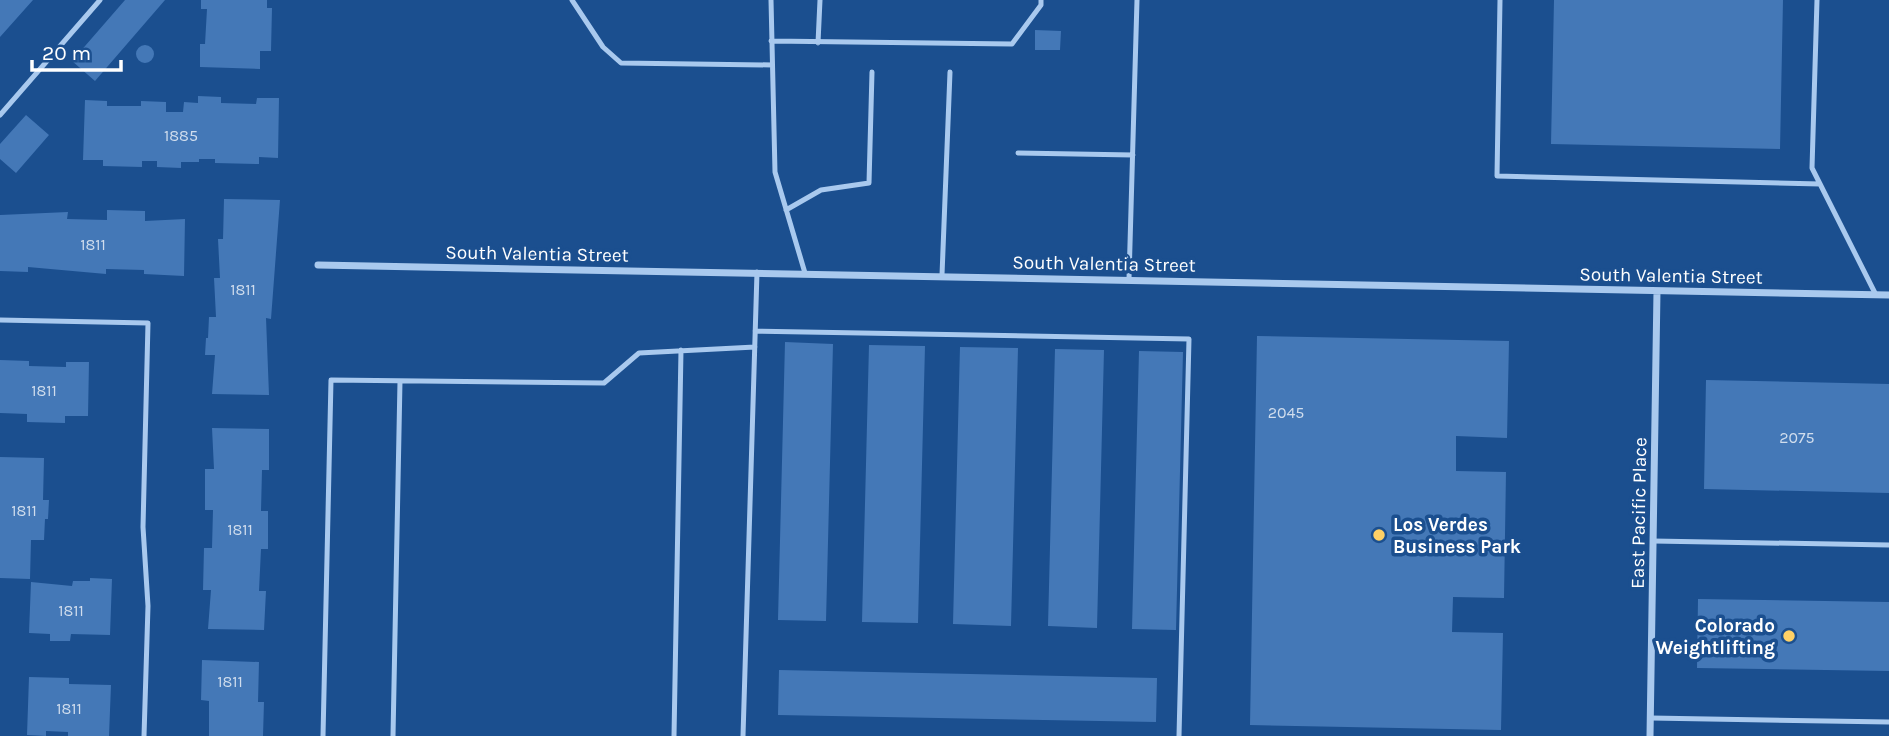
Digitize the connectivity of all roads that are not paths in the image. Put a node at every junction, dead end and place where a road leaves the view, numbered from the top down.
1 (100, 0) edge
2 (572, 0) edge
3 (771, 0) edge
4 (820, 0) edge
5 (1041, 0) edge
6 (1137, 0) edge
7 (1500, 0) edge
8 (1817, 0) edge
9 (771, 41) junction
10 (818, 43) junction
11 (772, 65) junction
12 (872, 72) dead end
13 (950, 72) dead end
14 (0, 115) edge
15 (1018, 153) dead end
16 (1132, 155) junction
17 (1820, 184) junction
18 (786, 210) junction
19 (318, 265) dead end
20 (757, 272) junction
21 (805, 272) junction
22 (942, 275) junction
23 (1129, 279) junction
24 (1657, 291) junction
25 (1876, 295) junction
26 (1889, 295) edge
27 (0, 320) edge
28 (755, 331) junction
29 (755, 347) junction
30 (681, 351) junction
31 (400, 381) junction
32 (1653, 541) junction
33 (1889, 545) edge
34 (1651, 718) junction
35 (1889, 722) edge
36 (145, 736) edge
37 (323, 736) edge
38 (393, 736) edge
39 (674, 736) edge
40 (743, 736) edge
41 (1179, 736) edge
42 (1650, 736) edge

1 - 14 lane
2 - 11 lane
3 - 9 lane
4 - 10 lane
5 - 10 lane
6 - 16 lane
7 - 17 lane
8 - 17 lane
9 - 10 lane
9 - 11 lane
11 - 18 lane
12 - 18 lane
13 - 22 lane
15 - 16 lane
16 - 23 lane
17 - 25 lane
18 - 21 lane
19 - 20 street, South Valentia Street
20 - 21 street, South Valentia Street
20 - 28 lane
21 - 22 street, South Valentia Street
22 - 23 street, South Valentia Street
23 - 24 street, South Valentia Street
24 - 25 street, South Valentia Street
24 - 32 street, East Pacific Place
25 - 26 street, South Valentia Street
27 - 36 lane
28 - 29 lane
28 - 41 lane
29 - 30 lane
29 - 40 lane
30 - 31 lane
30 - 39 lane
31 - 37 lane
31 - 38 lane
32 - 33 lane
32 - 34 street, East Pacific Place
34 - 35 lane
34 - 42 street, East Pacific Place

